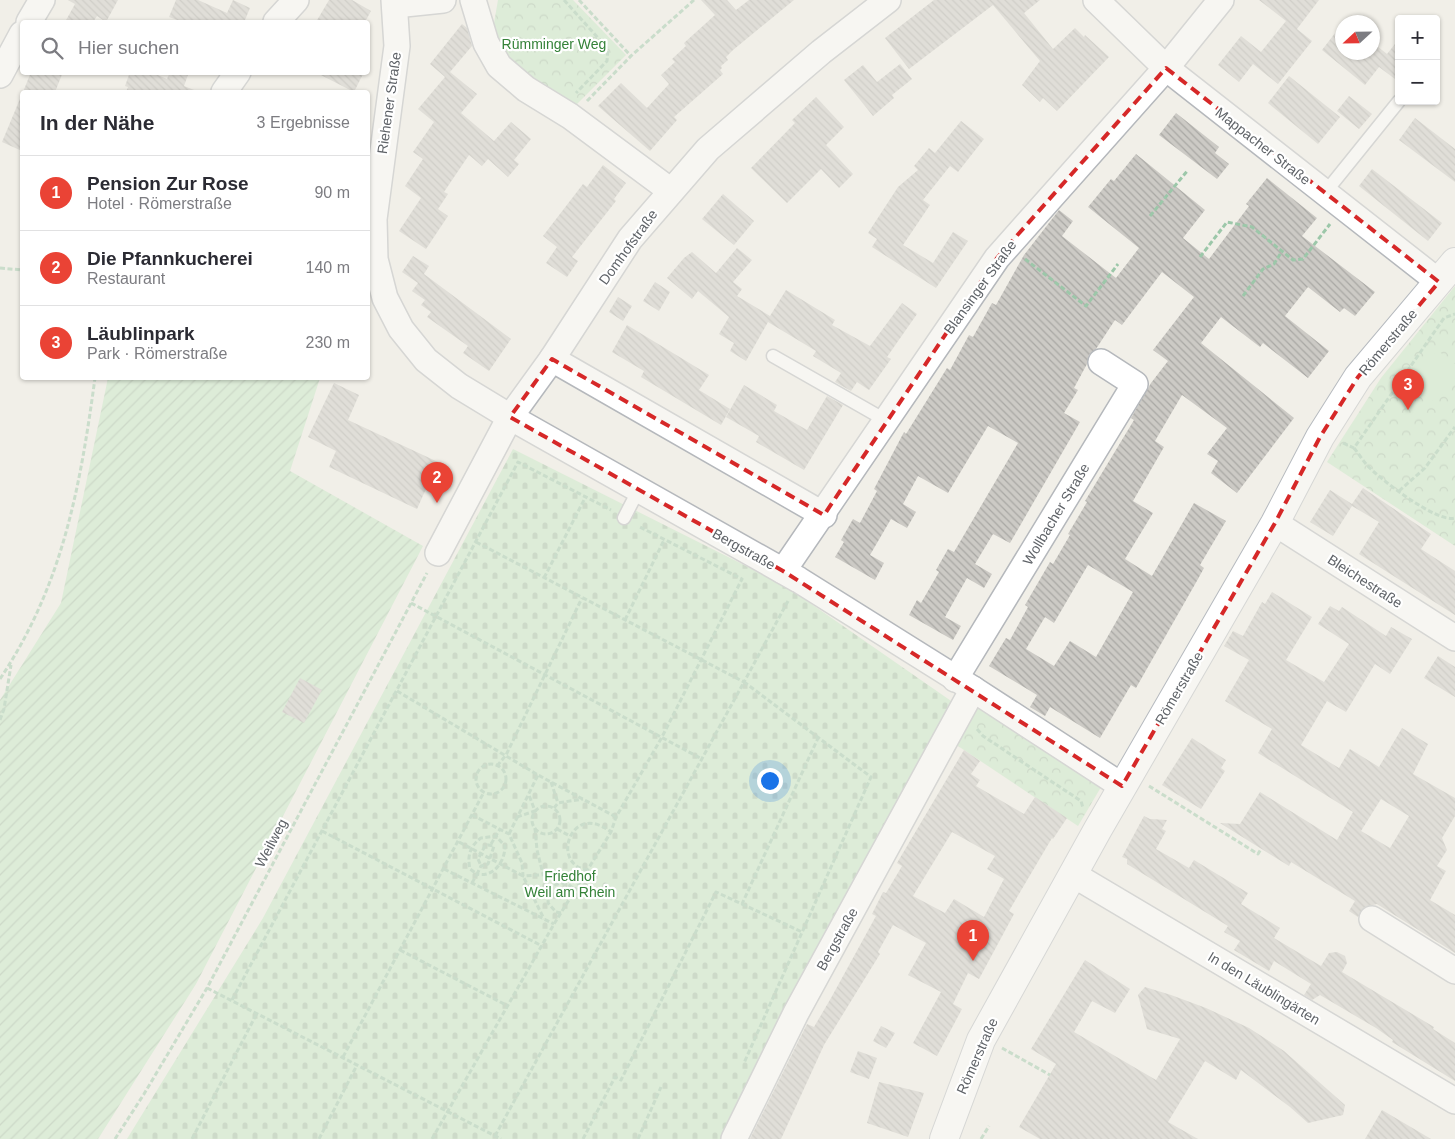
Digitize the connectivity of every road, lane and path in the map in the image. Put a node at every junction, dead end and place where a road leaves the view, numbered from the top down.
1 (42, 0) edge
2 (296, 0) edge
3 (443, 0) edge
4 (473, 0) edge
5 (564, 0) edge
6 (579, 0) edge
7 (694, 0) edge
8 (888, 0) edge
9 (1096, 0) edge
10 (1221, 0) edge
11 (395, 2) edge
12 (30, 20) edge
13 (278, 20) edge
14 (20, 38) edge
15 (631, 56) junction
16 (1166, 68) junction
17 (0, 75) edge
18 (236, 75) edge
19 (225, 90) edge
20 (1396, 105) edge
21 (573, 114) junction
22 (1188, 170) dead end
23 (671, 191) junction
24 (1333, 201) junction
25 (1150, 216) dead end
26 (1007, 246) junction
27 (1282, 252) junction
28 (1200, 257) dead end
29 (1118, 264) dead end
30 (0, 268) edge
31 (20, 270) edge
32 (1447, 272) edge
33 (1243, 296) dead end
34 (1455, 314) edge
35 (773, 356) dead end
36 (552, 358) junction
37 (1101, 362) dead end
38 (95, 380) edge
39 (510, 417) junction
40 (887, 421) junction
41 (1455, 427) edge
42 (1320, 437) junction
43 (1354, 448) junction
44 (639, 489) junction
45 (1399, 491) junction
46 (586, 496) junction
47 (824, 515) junction
48 (624, 518) junction
49 (1455, 518) edge
50 (1275, 523) junction
51 (664, 540) junction
52 (476, 542) junction
53 (438, 553) joint
54 (791, 575) junction
55 (544, 578) junction
56 (582, 598) junction
57 (411, 603) junction
58 (436, 616) junction
59 (625, 620) junction
60 (1455, 638) edge
61 (700, 659) junction
62 (11, 662) junction
63 (546, 675) junction
64 (0, 679) edge
65 (744, 682) junction
66 (964, 684) junction
67 (397, 691) junction
68 (0, 720) edge
69 (662, 737) junction
70 (818, 738) junction
71 (506, 755) junction
72 (702, 759) junction
73 (497, 766) junction
74 (538, 775) junction
75 (1126, 780) junction
76 (551, 782) junction
77 (484, 792) junction
78 (528, 794) junction
79 (583, 799) junction
80 (558, 803) junction
81 (554, 808) junction
82 (536, 811) junction
83 (472, 816) junction
84 (517, 817) junction
85 (616, 818) junction
86 (535, 827) junction
87 (500, 829) junction
88 (557, 829) junction
89 (1098, 829) junction
90 (322, 831) junction
91 (611, 832) junction
92 (509, 834) junction
93 (496, 836) junction
94 (570, 836) junction
95 (458, 842) junction
96 (491, 844) junction
97 (472, 849) junction
98 (1261, 849) dead end
99 (480, 854) junction
100 (490, 859) junction
101 (499, 863) junction
102 (481, 866) junction
103 (444, 869) junction
104 (588, 870) junction
105 (477, 874) junction
106 (543, 874) junction
107 (1074, 875) junction
108 (523, 876) junction
109 (582, 879) junction
110 (472, 883) junction
111 (432, 889) junction
112 (575, 890) junction
113 (742, 904) junction
114 (561, 913) junction
115 (544, 919) junction
116 (1372, 919) dead end
117 (554, 924) junction
118 (802, 932) junction
119 (542, 946) junction
120 (400, 950) junction
121 (1455, 971) edge
122 (207, 988) junction
123 (232, 1000) junction
124 (508, 1006) junction
125 (257, 1013) junction
126 (997, 1046) dead end
127 (343, 1057) junction
128 (357, 1065) junction
129 (742, 1067) dead end
130 (1050, 1075) dead end
131 (661, 1087) dead end
132 (1455, 1101) edge
133 (448, 1111) junction
134 (989, 1126) dead end
135 (495, 1136) junction
136 (115, 1139) edge
137 (192, 1139) edge
138 (319, 1139) edge
139 (432, 1139) edge
140 (501, 1139) edge
141 (583, 1139) edge
142 (638, 1139) edge
143 (734, 1139) edge
144 (944, 1139) edge
145 (981, 1139) edge

1 - 12 street
2 - 13 street
3 - 11 street
4 - 21 street
5 - 21 path
6 - 15 path
7 - 15 path
8 - 23 street, Domhofstraße
9 - 16 street, Mappacher Straße
10 - 16 street, Blansinger Straße
11 - 39 street, Riehener Straße
14 - 17 street
15 - 21 path
16 - 24 street, Mappacher Straße
16 - 26 street, Blansinger Straße
18 - 19 street
20 - 24 lane
21 - 23 street
22 - 25 path
23 - 36 street, Domhofstraße
24 - 27 path
24 - 32 street, Mappacher Straße
26 - 29 path
26 - 40 street, Blansinger Straße
27 - 28 path
27 - 33 path
30 - 31 path
32 - 42 street, Römerstraße
34 - 43 path
35 - 40 lane
36 - 39 street, Domhofstraße
36 - 47 street
37 - 66 street, Wollbacher Straße
38 - 62 path
39 - 44 street, Bergstraße
39 - 53 street, Domhofstraße
40 - 47 street, Blansinger Straße
41 - 45 path
42 - 43 path
42 - 50 street, Römerstraße
43 - 45 path
44 - 48 lane
44 - 54 street, Bergstraße
45 - 49 path
46 - 48 path
46 - 52 path
46 - 55 path
47 - 54 street, Blansinger Straße
48 - 51 path
50 - 60 street, Bleichestraße
50 - 75 street, Römerstraße
51 - 59 path
51 - 61 path
52 - 55 path
52 - 58 path
53 - 57 path, Weilweg
54 - 65 path
54 - 66 street, Bergstraße
55 - 56 path
56 - 59 path
56 - 63 path
57 - 58 path
57 - 122 path, Weilweg
58 - 63 path
58 - 67 path
59 - 61 path
61 - 65 path
61 - 69 path
62 - 64 path
62 - 68 path
63 - 69 path
63 - 71 path
65 - 70 path
65 - 72 path
66 - 75 street, Bergstraße
66 - 89 path
66 - 143 street, Bergstraße
67 - 71 path
67 - 90 path
69 - 72 path
69 - 85 path
70 - 113 path
70 - 118 path
71 - 73 path
71 - 74 path
72 - 135 path
73 - 77 path
73 - 77 path
74 - 76 path
74 - 78 path
75 - 89 street, Römerstraße
75 - 98 path
76 - 79 path
76 - 80 path
77 - 83 path
78 - 82 path
78 - 84 path
79 - 80 path
79 - 85 path
80 - 81 path
81 - 82 path
81 - 88 path
82 - 84 path
82 - 86 path
83 - 87 path
83 - 95 path
84 - 92 path
85 - 91 path
86 - 88 path
86 - 106 path
87 - 92 path
87 - 93 path
88 - 94 path
89 - 107 street, Römerstraße
90 - 111 path
90 - 123 path
91 - 94 path
91 - 104 path
92 - 108 path
93 - 96 path
93 - 97 path
93 - 101 path
94 - 104 path
95 - 97 path
95 - 103 path
96 - 99 path
96 - 100 path
97 - 99 path
97 - 105 path
99 - 100 path
99 - 102 path
100 - 101 path
100 - 102 path
101 - 105 path
101 - 108 path
102 - 105 path
103 - 110 path
103 - 111 path
104 - 109 path
105 - 110 path
106 - 108 path
106 - 109 path
107 - 132 street, In den Läublingärten
107 - 144 street, Römerstraße
108 - 115 path
109 - 112 path
110 - 115 path
111 - 119 path
111 - 120 path
112 - 114 path
112 - 114 path
113 - 118 path
113 - 141 path
114 - 117 path
115 - 117 path
116 - 121 street
117 - 119 path
118 - 129 path
119 - 124 path
120 - 124 path
120 - 127 path
122 - 123 path
122 - 136 path, Weilweg
123 - 125 path
124 - 133 path
125 - 127 path
125 - 137 path
126 - 130 path
127 - 128 path
128 - 133 path
128 - 138 path
131 - 142 path
133 - 135 path
133 - 139 path
134 - 145 path
135 - 140 path

